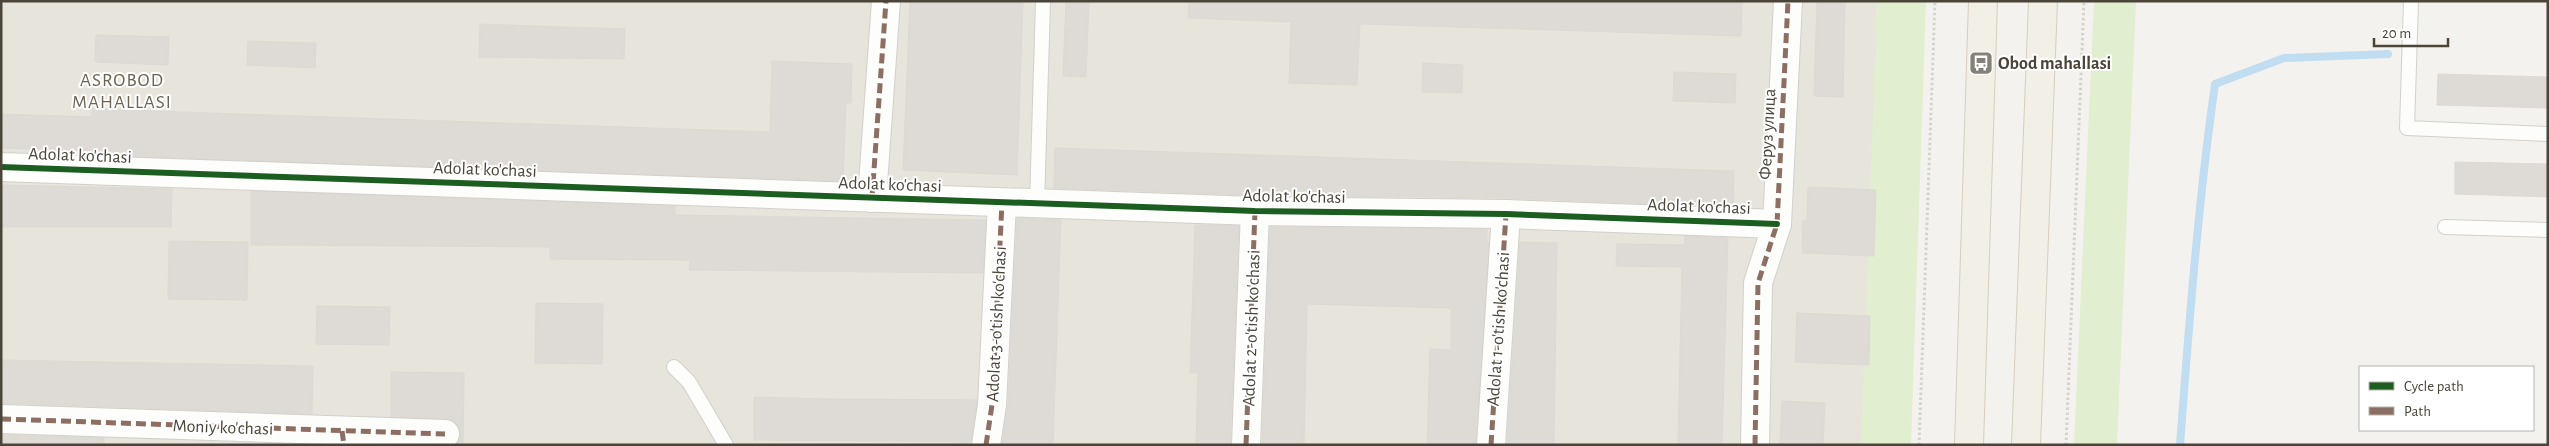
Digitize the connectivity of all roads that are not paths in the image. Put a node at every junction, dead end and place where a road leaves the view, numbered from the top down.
1 (886, 1) edge
2 (1043, 1) edge
3 (1788, 1) edge
4 (1983, 1) edge
5 (2044, 1) edge
6 (2411, 1) edge
7 (2548, 134) edge
8 (1, 167) edge
9 (872, 198) junction
10 (1002, 203) junction
11 (1036, 204) junction
12 (1255, 211) junction
13 (1506, 214) junction
14 (1777, 224) junction
15 (2444, 227) dead end
16 (2548, 230) edge
17 (674, 367) dead end
18 (1, 419) edge
19 (445, 434) dead end
20 (343, 438) edge
21 (726, 445) edge
22 (986, 445) edge
23 (1246, 445) edge
24 (1491, 445) edge
25 (1755, 445) edge
26 (1968, 445) edge
27 (2026, 445) edge

1 - 9 street
2 - 11 lane
3 - 14 street, Феруз улица
4 - 26 main road
5 - 27 main road
6 - 7 lane
8 - 9 street, Adolat ko'chasi
9 - 10 street, Adolat ko'chasi
10 - 11 street, Adolat ko'chasi
10 - 22 street, Adolat 3-o'tish ko'chasi
11 - 12 street, Adolat ko'chasi
12 - 13 street, Adolat ko'chasi
12 - 23 street, Adolat 2-o'tish ko'chasi
13 - 14 street, Adolat ko'chasi
13 - 24 street, Adolat 1-o'tish ko'chasi
14 - 25 street, Феруз улица
15 - 16 lane
17 - 21 lane
18 - 20 street, Moniy ko'chasi
19 - 20 street, Moniy ko'chasi

